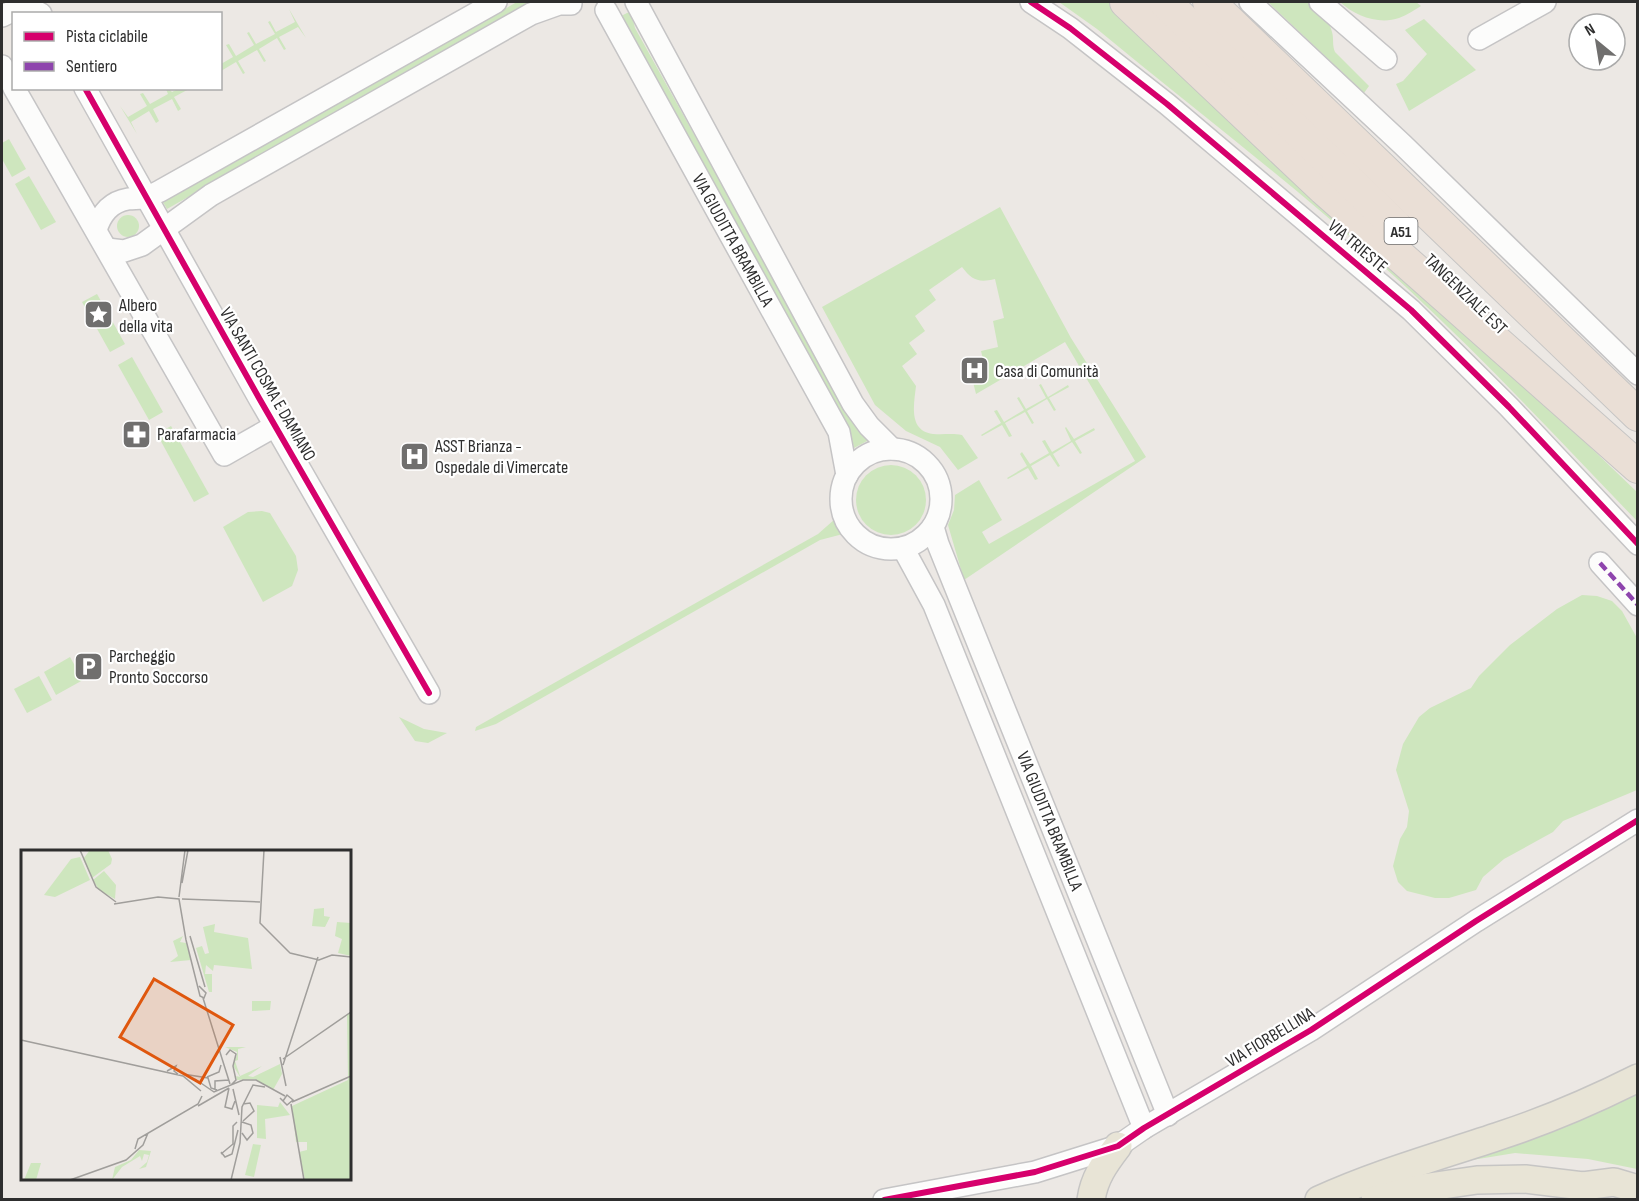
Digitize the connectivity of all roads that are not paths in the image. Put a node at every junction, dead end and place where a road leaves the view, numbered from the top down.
1 (495, 2) edge
2 (636, 2) edge
3 (1031, 2) edge
4 (1126, 2) edge
5 (1165, 2) edge
6 (1209, 2) edge
7 (1250, 2) edge
8 (1320, 2) edge
9 (1545, 2) edge
10 (570, 3) edge
11 (615, 6) edge
12 (15, 12) edge
13 (37, 12) edge
14 (1479, 39) dead end
15 (1386, 59) dead end
16 (2, 66) edge
17 (12, 84) edge
18 (15, 90) edge
19 (86, 90) edge
20 (146, 198) junction
21 (165, 230) junction
22 (101, 239) junction
23 (1638, 374) edge
24 (1638, 415) edge
25 (275, 426) junction
26 (892, 449) junction
27 (1638, 461) edge
28 (1638, 467) edge
29 (847, 475) junction
30 (933, 527) junction
31 (1638, 544) edge
32 (903, 548) junction
33 (1600, 563) dead end
34 (1638, 605) edge
35 (429, 693) dead end
36 (1638, 820) edge
37 (1638, 1078) edge
38 (1168, 1115) junction
39 (1144, 1128) junction
40 (1119, 1146) junction
41 (1583, 1186) junction
42 (1638, 1189) edge
43 (884, 1200) edge
44 (1091, 1200) edge
45 (1110, 1200) edge
46 (1319, 1200) edge
47 (1375, 1200) edge
48 (1609, 1200) edge

1 - 20 street
2 - 26 street, VIA GIUDITTA BRAMBILLA
3 - 31 street, VIA TRIESTE
4 - 28 highway
5 - 27 highway, TANGENZIALE EST / A51
6 - 24 highway, TANGENZIALE EST / A51
7 - 23 street
8 - 15 street
9 - 14 street
10 - 11 street
10 - 21 street
11 - 29 street, VIA GIUDITTA BRAMBILLA
12 - 13 street
16 - 17 street, VIA SANTI COSMA E DAMIANO
18 - 22 street, VIA SANTI COSMA E DAMIANO
19 - 20 street, VIA SANTI COSMA E DAMIANO
20 - 21 street, VIA SANTI COSMA E DAMIANO
20 - 22 street
21 - 22 street
21 - 25 street, VIA SANTI COSMA E DAMIANO
22 - 25 street, VIA SANTI COSMA E DAMIANO
25 - 35 street, VIA SANTI COSMA E DAMIANO
26 - 29 street
26 - 30 street, VIA GIUDITTA BRAMBILLA
29 - 32 street, VIA GIUDITTA BRAMBILLA
30 - 32 street
30 - 38 street, VIA GIUDITTA BRAMBILLA
32 - 39 street, VIA GIUDITTA BRAMBILLA
33 - 34 street
36 - 38 street, VIA FIORBELLINA
37 - 46 main road
38 - 39 street, VIA FIORBELLINA
39 - 40 street, VIA FIORBELLINA
40 - 43 street, VIA FIORBELLINA
40 - 44 main road
40 - 45 main road
41 - 42 main road
41 - 47 main road
41 - 48 main road

